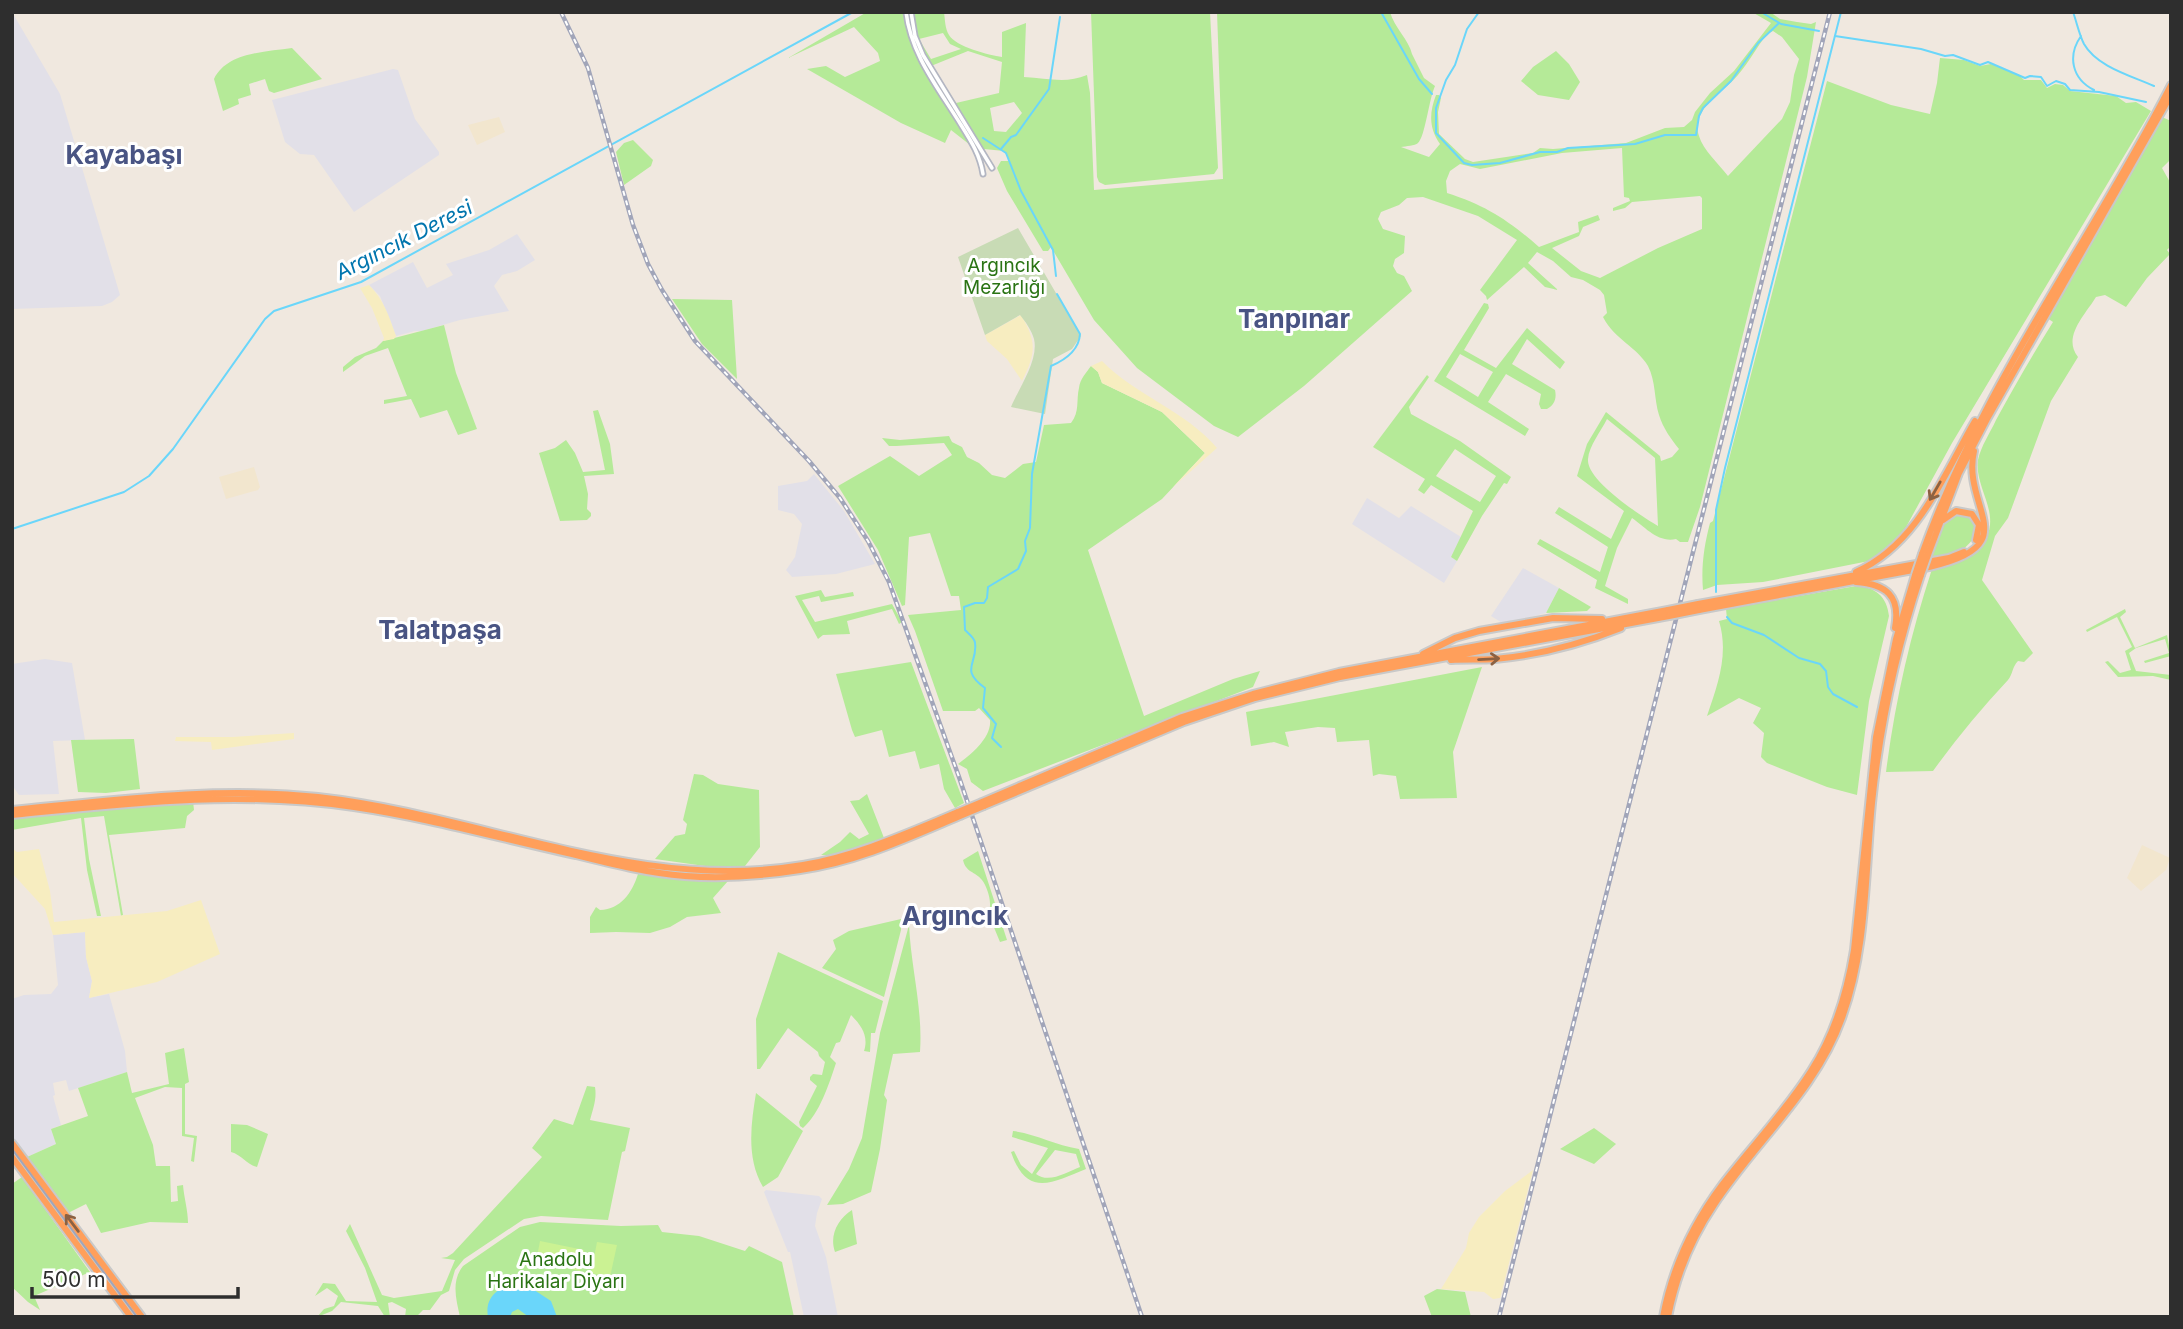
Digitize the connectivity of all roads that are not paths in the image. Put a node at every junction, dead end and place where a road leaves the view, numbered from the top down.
1 (909, 12) edge
2 (2171, 85) edge
3 (2171, 96) edge
4 (2160, 110) junction
5 (992, 168) dead end
6 (983, 174) dead end
7 (2082, 245) junction
8 (2020, 348) junction
9 (1987, 419) junction
10 (1940, 523) junction
11 (1925, 554) junction
12 (1918, 575) junction
13 (1846, 580) junction
14 (1669, 613) junction
15 (1626, 618) junction
16 (1635, 622) junction
17 (1532, 638) junction
18 (1420, 659) junction
19 (1885, 687) junction
20 (12, 813) edge
21 (12, 1143) edge
22 (12, 1157) edge
23 (131, 1317) edge
24 (142, 1317) edge
25 (1666, 1317) edge

1 - 5 main road
1 - 6 main road
2 - 4 highway
3 - 4 highway
4 - 7 highway
7 - 8 highway
7 - 9 highway
8 - 11 highway
8 -> 13 highway
9 - 10 highway
9 - 13 highway
10 - 11 highway
10 - 13 highway
11 - 12 highway, bridge
12 - 19 highway
12 - 25 highway
13 - 14 highway, bridge
13 - 19 highway
14 - 15 highway
14 - 16 highway
15 - 17 highway
15 - 18 highway
16 - 17 highway
18 -> 16 highway
17 - 18 highway
18 - 20 highway, bridge
19 - 25 highway
24 -> 21 highway
22 - 23 highway

